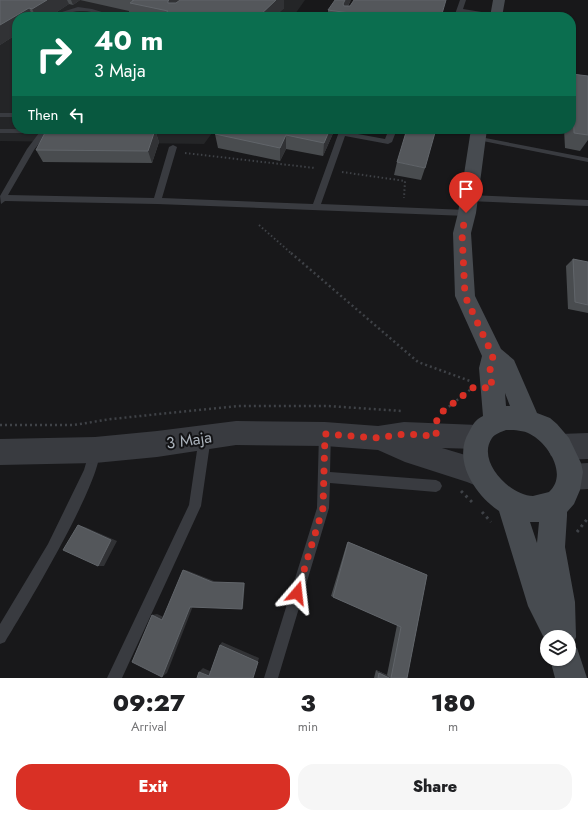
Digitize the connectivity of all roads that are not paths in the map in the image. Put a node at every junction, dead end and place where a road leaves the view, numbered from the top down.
1 (463, 0) edge
2 (499, 0) edge
3 (460, 10) joint
4 (63, 12) edge
5 (93, 12) edge
6 (472, 12) edge
7 (498, 12) edge
8 (0, 115) edge
9 (12, 115) edge
10 (0, 131) edge
11 (12, 131) edge
12 (43, 134) edge
13 (343, 134) edge
14 (356, 134) edge
15 (391, 134) edge
16 (479, 134) edge
17 (483, 134) edge
18 (172, 149) road end
19 (588, 160) edge
20 (2, 200) edge
21 (157, 201) junction
22 (588, 203) edge
23 (468, 206) junction
24 (316, 207) junction
25 (493, 356) junction
26 (528, 421) junction
27 (486, 429) junction
28 (325, 434) junction
29 (205, 437) junction
30 (378, 438) junction
31 (588, 446) edge
32 (560, 447) junction
33 (95, 450) junction
34 (0, 452) edge
35 (482, 475) junction
36 (579, 476) edge
37 (324, 477) junction
38 (436, 486) dead end
39 (555, 504) junction
40 (501, 513) junction
41 (555, 630) edge
42 (561, 630) edge
43 (0, 637) edge
44 (568, 666) edge
45 (114, 678) edge
46 (271, 678) edge
47 (571, 678) edge

1 - 3 lane
2 - 7 main road
3 - 6 lane
4 - 5 lane
8 - 9 lane
10 - 11 lane
12 - 20 lane
13 - 24 lane
14 - 15 lane
16 - 23 main road
17 - 19 lane
18 - 21 lane
20 - 21 lane
21 - 24 lane
22 - 23 lane
23 - 24 lane
23 - 25 main road
25 - 26 main road
25 - 27 main road
26 - 27 main road
26 - 32 main road
27 - 30 street, 3 Maja
27 - 35 main road
28 - 29 street, 3 Maja
28 - 30 street, 3 Maja
28 - 37 lane
29 - 33 street, 3 Maja
29 - 45 lane
30 - 35 street, 3 Maja
31 - 32 street
32 - 36 main road
33 - 34 street, 3 Maja
33 - 43 lane
35 - 40 main road
36 - 39 main road
37 - 38 lane
37 - 46 lane
39 - 40 main road
39 - 42 main road
40 - 41 main road
44 - 47 main road

